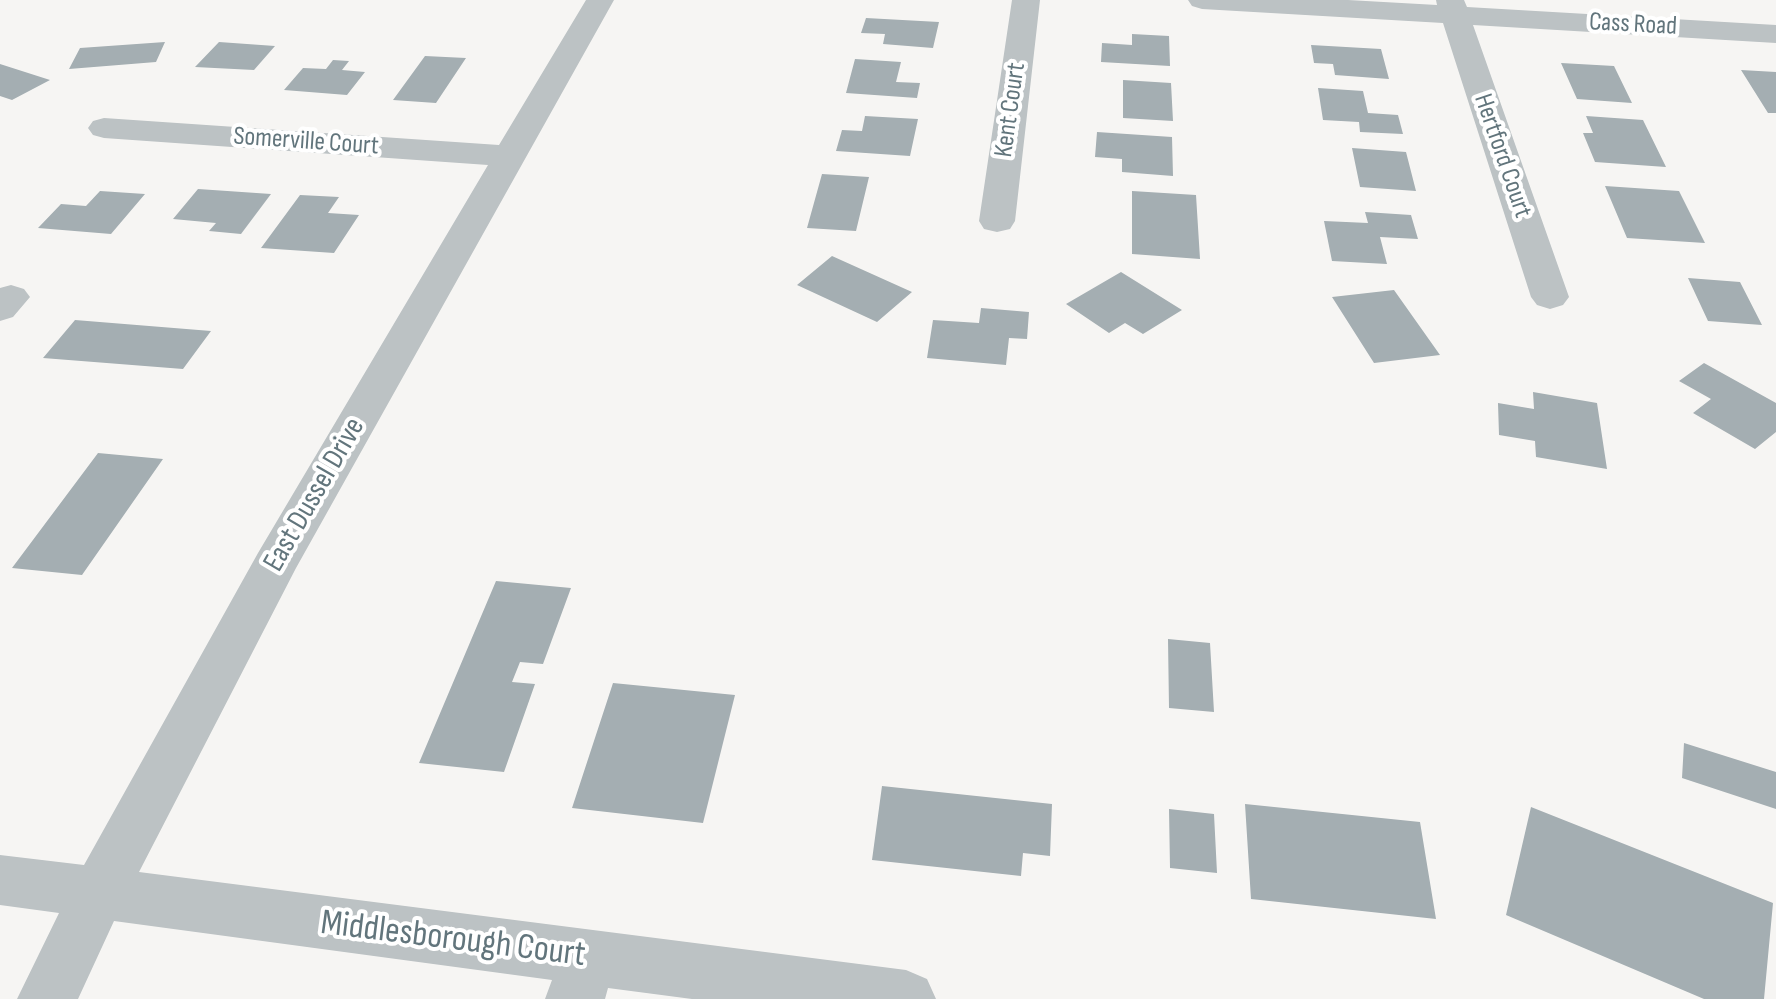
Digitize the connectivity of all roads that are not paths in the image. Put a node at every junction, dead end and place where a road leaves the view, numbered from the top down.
1 (600, 0) edge
2 (1026, 0) edge
3 (1202, 0) edge
4 (1452, 8) edge
5 (1776, 34) edge
6 (104, 128) dead end
7 (508, 156) junction
8 (997, 221) dead end
9 (1550, 297) dead end
10 (0, 880) edge
11 (98, 894) junction
12 (582, 978) edge
13 (47, 999) edge
14 (906, 999) edge

1 - 7 street, East Dussel Drive
2 - 8 street, Kent Court
3 - 4 street, Cass Road
4 - 5 street, Cass Road
4 - 9 street, Hertford Court
6 - 7 street, Somerville Court
7 - 11 street, East Dussel Drive
10 - 11 street, Middlesborough Court
11 - 12 street, Middlesborough Court
11 - 13 street, East Dussel Drive
12 - 14 street, Middlesborough Court

